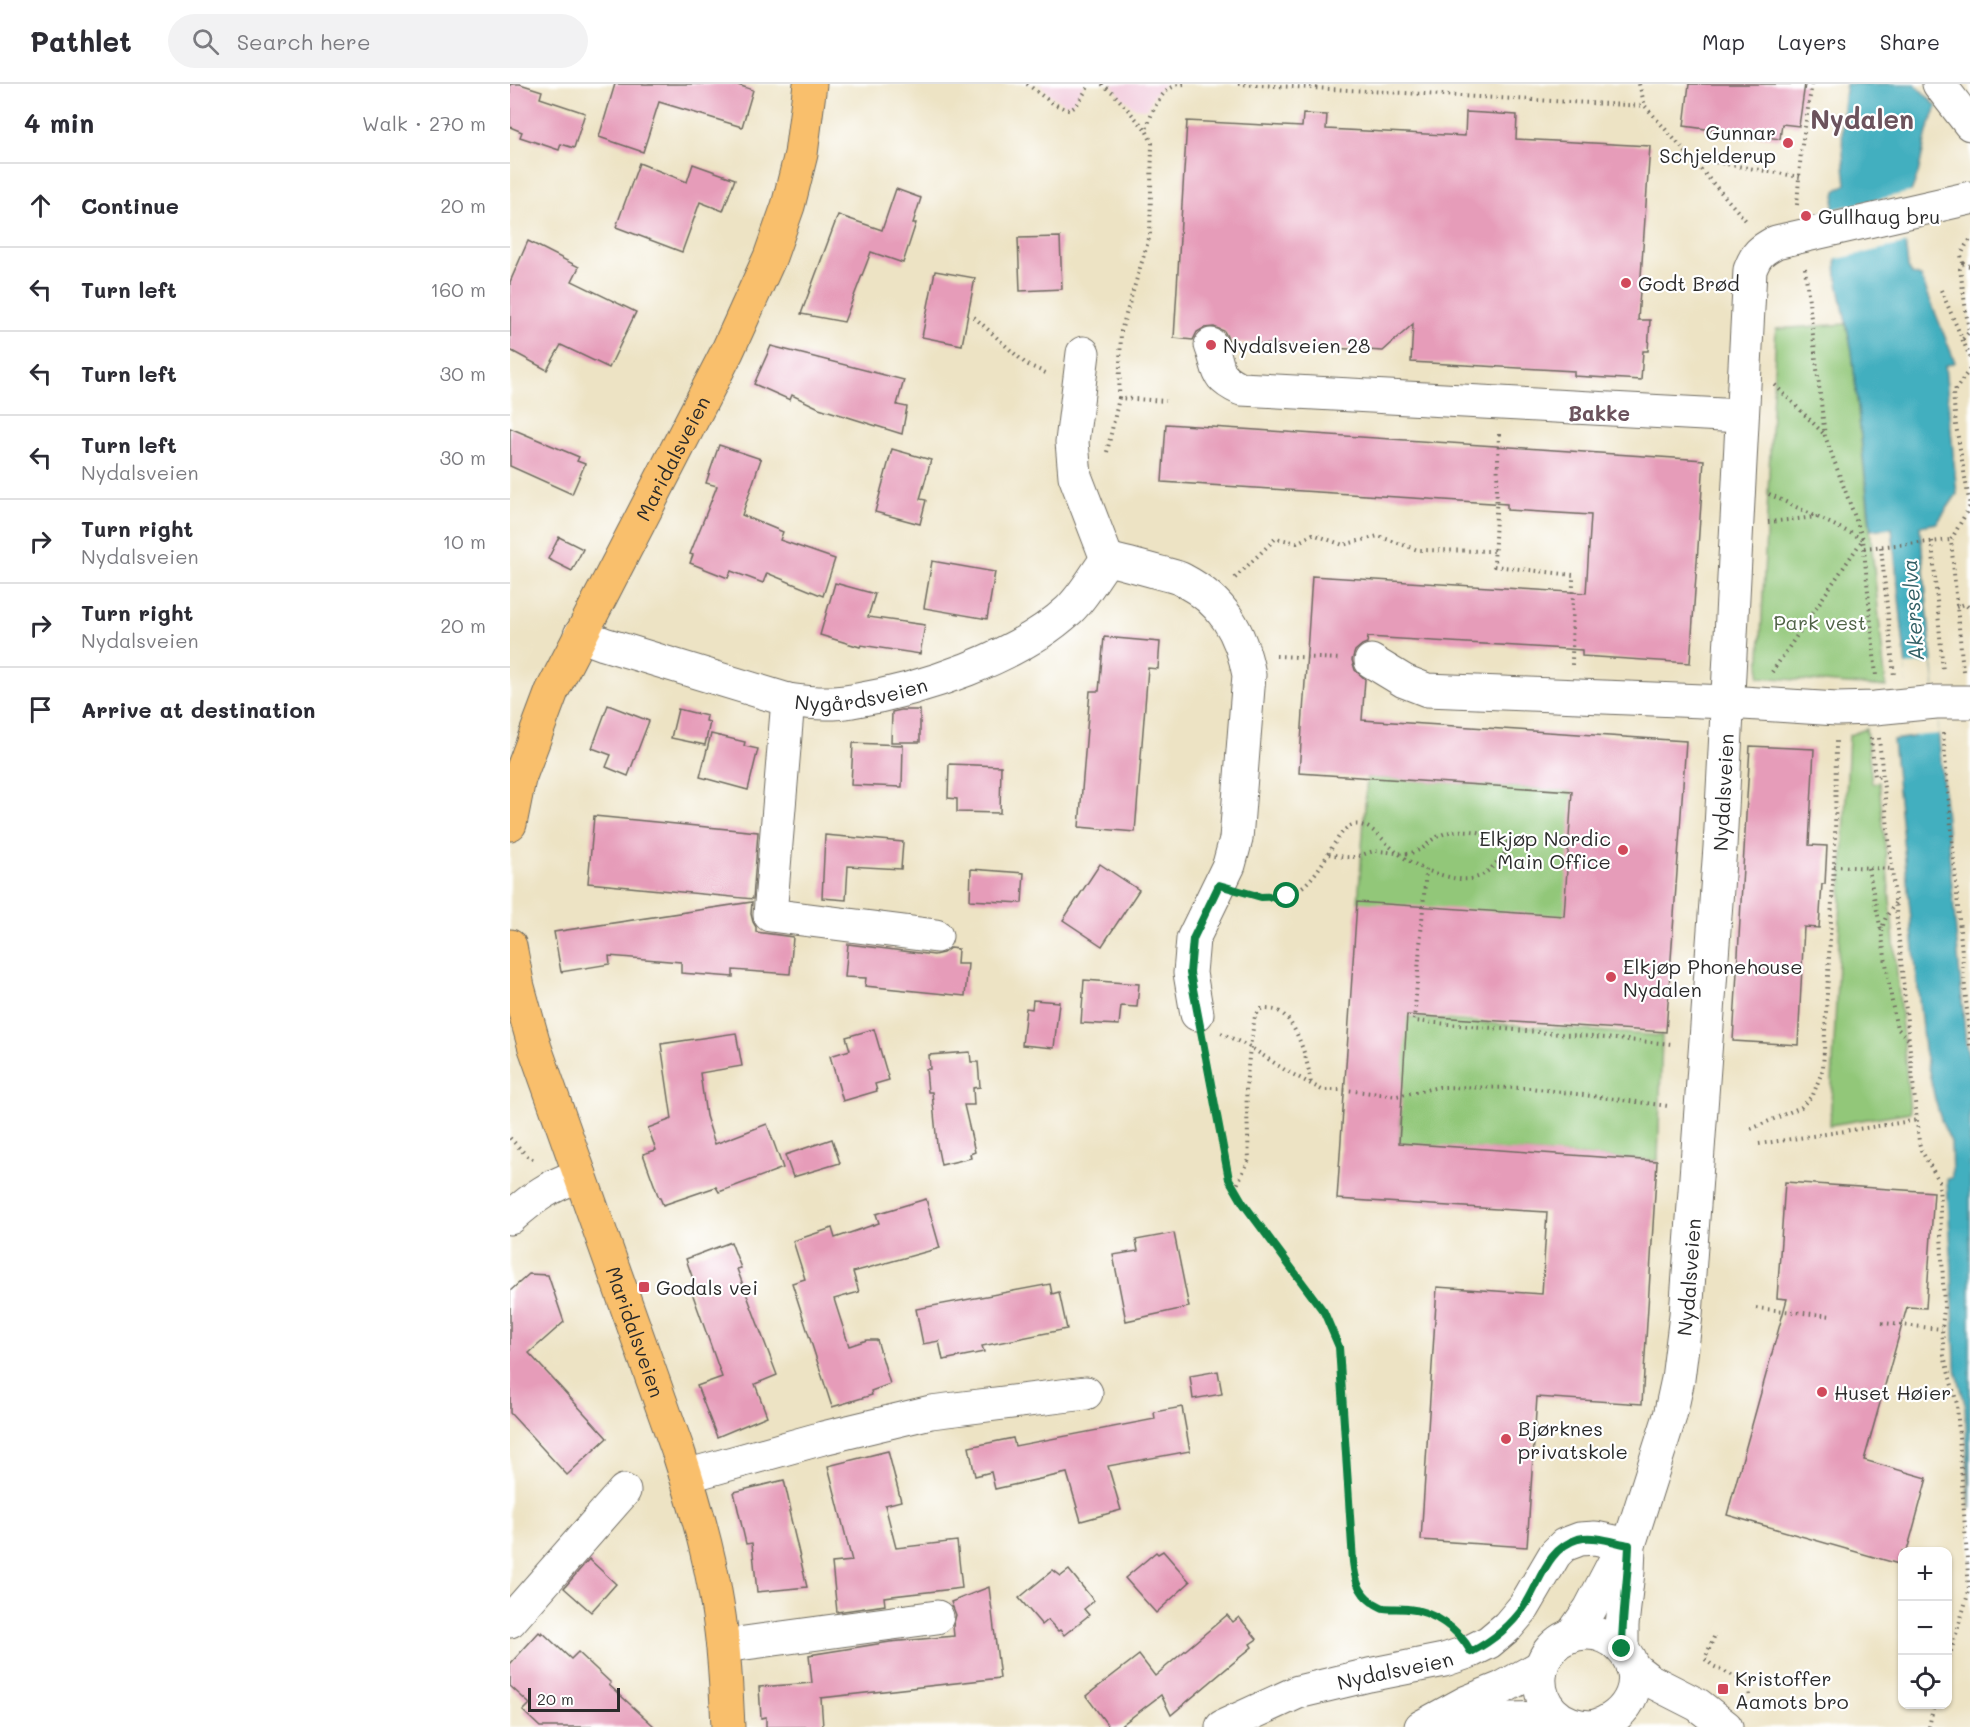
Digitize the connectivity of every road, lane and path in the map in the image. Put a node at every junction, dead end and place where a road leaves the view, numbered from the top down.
1 (810, 84) edge
2 (1027, 84) edge
3 (1090, 84) edge
4 (1102, 84) edge
5 (1184, 84) edge
6 (1238, 84) edge
7 (1638, 84) edge
8 (1812, 84) edge
9 (1938, 84) edge
10 (1176, 85) edge
11 (1327, 87) edge
12 (1645, 106) junction
13 (1970, 124) edge
14 (1146, 130) junction
15 (1691, 158) junction
16 (1800, 177) junction
17 (1970, 198) edge
18 (1754, 229) dead end
19 (1804, 235) junction
20 (1970, 240) edge
21 (1964, 264) junction
22 (1970, 266) edge
23 (1941, 290) dead end
24 (974, 317) dead end
25 (1963, 339) junction
26 (1211, 345) dead end
27 (1083, 353) dead end
28 (1970, 357) edge
29 (1970, 369) edge
30 (1773, 383) dead end
31 (1079, 388) junction
32 (1119, 398) junction
33 (1166, 402) dead end
34 (1741, 416) junction
35 (1500, 430) dead end
36 (1825, 436) junction
37 (1104, 462) dead end
38 (1760, 489) dead end
39 (1970, 506) edge
40 (1818, 517) junction
41 (1758, 522) dead end
42 (1863, 539) junction
43 (1951, 540) junction
44 (1932, 541) junction
45 (1881, 546) junction
46 (1864, 548) junction
47 (1494, 551) junction
48 (1107, 559) junction
49 (1254, 562) dead end
50 (1968, 602) edge
51 (1956, 607) junction
52 (1970, 609) edge
53 (580, 635) junction
54 (1571, 651) dead end
55 (1269, 655) dead end
56 (1371, 661) joint
57 (1771, 674) dead end
58 (1876, 678) dead end
59 (1967, 692) edge
60 (1925, 699) junction
61 (788, 700) junction
62 (1727, 702) junction
63 (1870, 736) dead end
64 (1836, 739) dead end
65 (1880, 747) dead end
66 (1883, 776) junction
67 (510, 824) edge
68 (1329, 854) junction
69 (1398, 854) junction
70 (1834, 866) junction
71 (1868, 868) junction
72 (1892, 869) junction
73 (1426, 870) junction
74 (1219, 885) junction
75 (1896, 903) junction
76 (1881, 931) junction
77 (936, 936) dead end
78 (510, 951) edge
79 (1968, 993) edge
80 (1198, 1020) junction
81 (1909, 1039) junction
82 (1970, 1039) edge
83 (1672, 1044) dead end
84 (1970, 1046) edge
85 (1250, 1047) junction
86 (1311, 1084) junction
87 (1668, 1106) dead end
88 (1918, 1120) junction
89 (1751, 1129) dead end
90 (510, 1137) edge
91 (1759, 1144) dead end
92 (542, 1165) dead end
93 (580, 1174) junction
94 (1235, 1190) junction
95 (510, 1218) edge
96 (1756, 1308) dead end
97 (1832, 1316) dead end
98 (1882, 1323) dead end
99 (1942, 1329) junction
100 (1086, 1393) dead end
101 (686, 1476) junction
102 (624, 1491) dead end
103 (1629, 1545) junction
104 (937, 1617) dead end
105 (510, 1621) edge
106 (1571, 1636) junction
107 (1714, 1637) dead end
108 (723, 1646) junction
109 (1471, 1652) junction
110 (1949, 1655) edge
111 (1627, 1658) junction
112 (1542, 1666) junction
113 (1750, 1698) dead end
114 (1933, 1709) edge
115 (1558, 1718) junction
116 (1601, 1726) edge
117 (728, 1727) edge
118 (1222, 1727) edge
119 (1422, 1727) edge
120 (1726, 1727) edge
121 (1929, 1727) edge

1 - 53 main road, Maridalsveien
2 - 3 path
4 - 14 path
5 - 10 path
6 - 11 path
7 - 12 path
8 - 16 path
9 - 13 street
10 - 14 path
11 - 12 path
12 - 15 path
14 - 32 path
15 - 16 path
15 - 18 path
16 - 19 path
17 - 19 street, Nydalsveien
19 - 34 street, Nydalsveien
19 - 36 path
20 - 21 path
21 - 22 path
21 - 25 path
23 - 25 path
24 - 31 path
25 - 28 path
26 - 34 street
27 - 31 street
29 - 39 path
30 - 36 path
31 - 48 street
32 - 33 path
32 - 37 path
34 - 62 street, Nydalsveien
35 - 47 path
36 - 42 path
38 - 40 path
39 - 43 path
40 - 41 path
40 - 42 path
42 - 46 path
42 - 57 path
43 - 44 path
43 - 51 path
44 - 45 path
44 - 60 path
45 - 46 path
45 - 60 path
46 - 58 path
47 - 49 path
47 - 54 path
48 - 61 street, Nygårdsveien
48 - 74 street
50 - 51 path
50 - 52 path
51 - 59 path
53 - 61 street, Nygårdsveien
53 - 67 main road, Maridalsveien
55 - 56 path
56 - 62 street
59 - 60 street
60 - 62 street
60 - 79 path
61 - 77 street
62 - 103 street, Nydalsveien
63 - 66 path
64 - 70 path
65 - 66 path
66 - 72 path
68 - 69 path
68 - 69 path
68 - 74 path
69 - 73 path
69 - 73 path
70 - 71 path
70 - 89 path
71 - 72 path
71 - 76 path
72 - 75 path
73 - 83 path
74 - 80 street
75 - 76 path
75 - 81 path
76 - 81 path
78 - 93 main road, Maridalsveien
79 - 82 path
80 - 85 path
80 - 94 path
81 - 88 path
82 - 84 path
85 - 86 path
85 - 86 path
85 - 94 path
86 - 87 path
88 - 91 path
88 - 99 path
90 - 92 path
93 - 95 street
93 - 101 main road, Maridalsveien
94 - 109 path
96 - 97 path
98 - 99 path
99 - 110 path
100 - 101 street
101 - 108 main road, Maridalsveien
102 - 105 street
103 - 106 street, Nydalsveien
103 - 109 street, Nydalsveien
103 - 111 street, Nydalsveien
104 - 108 street
106 - 111 street
106 - 112 street
107 - 113 path
108 - 117 main road, Maridalsveien
109 - 118 street, Nydalsveien
111 - 116 street
111 - 120 street
112 - 115 street
112 - 119 street
114 - 121 path
115 - 116 street
115 - 119 street

